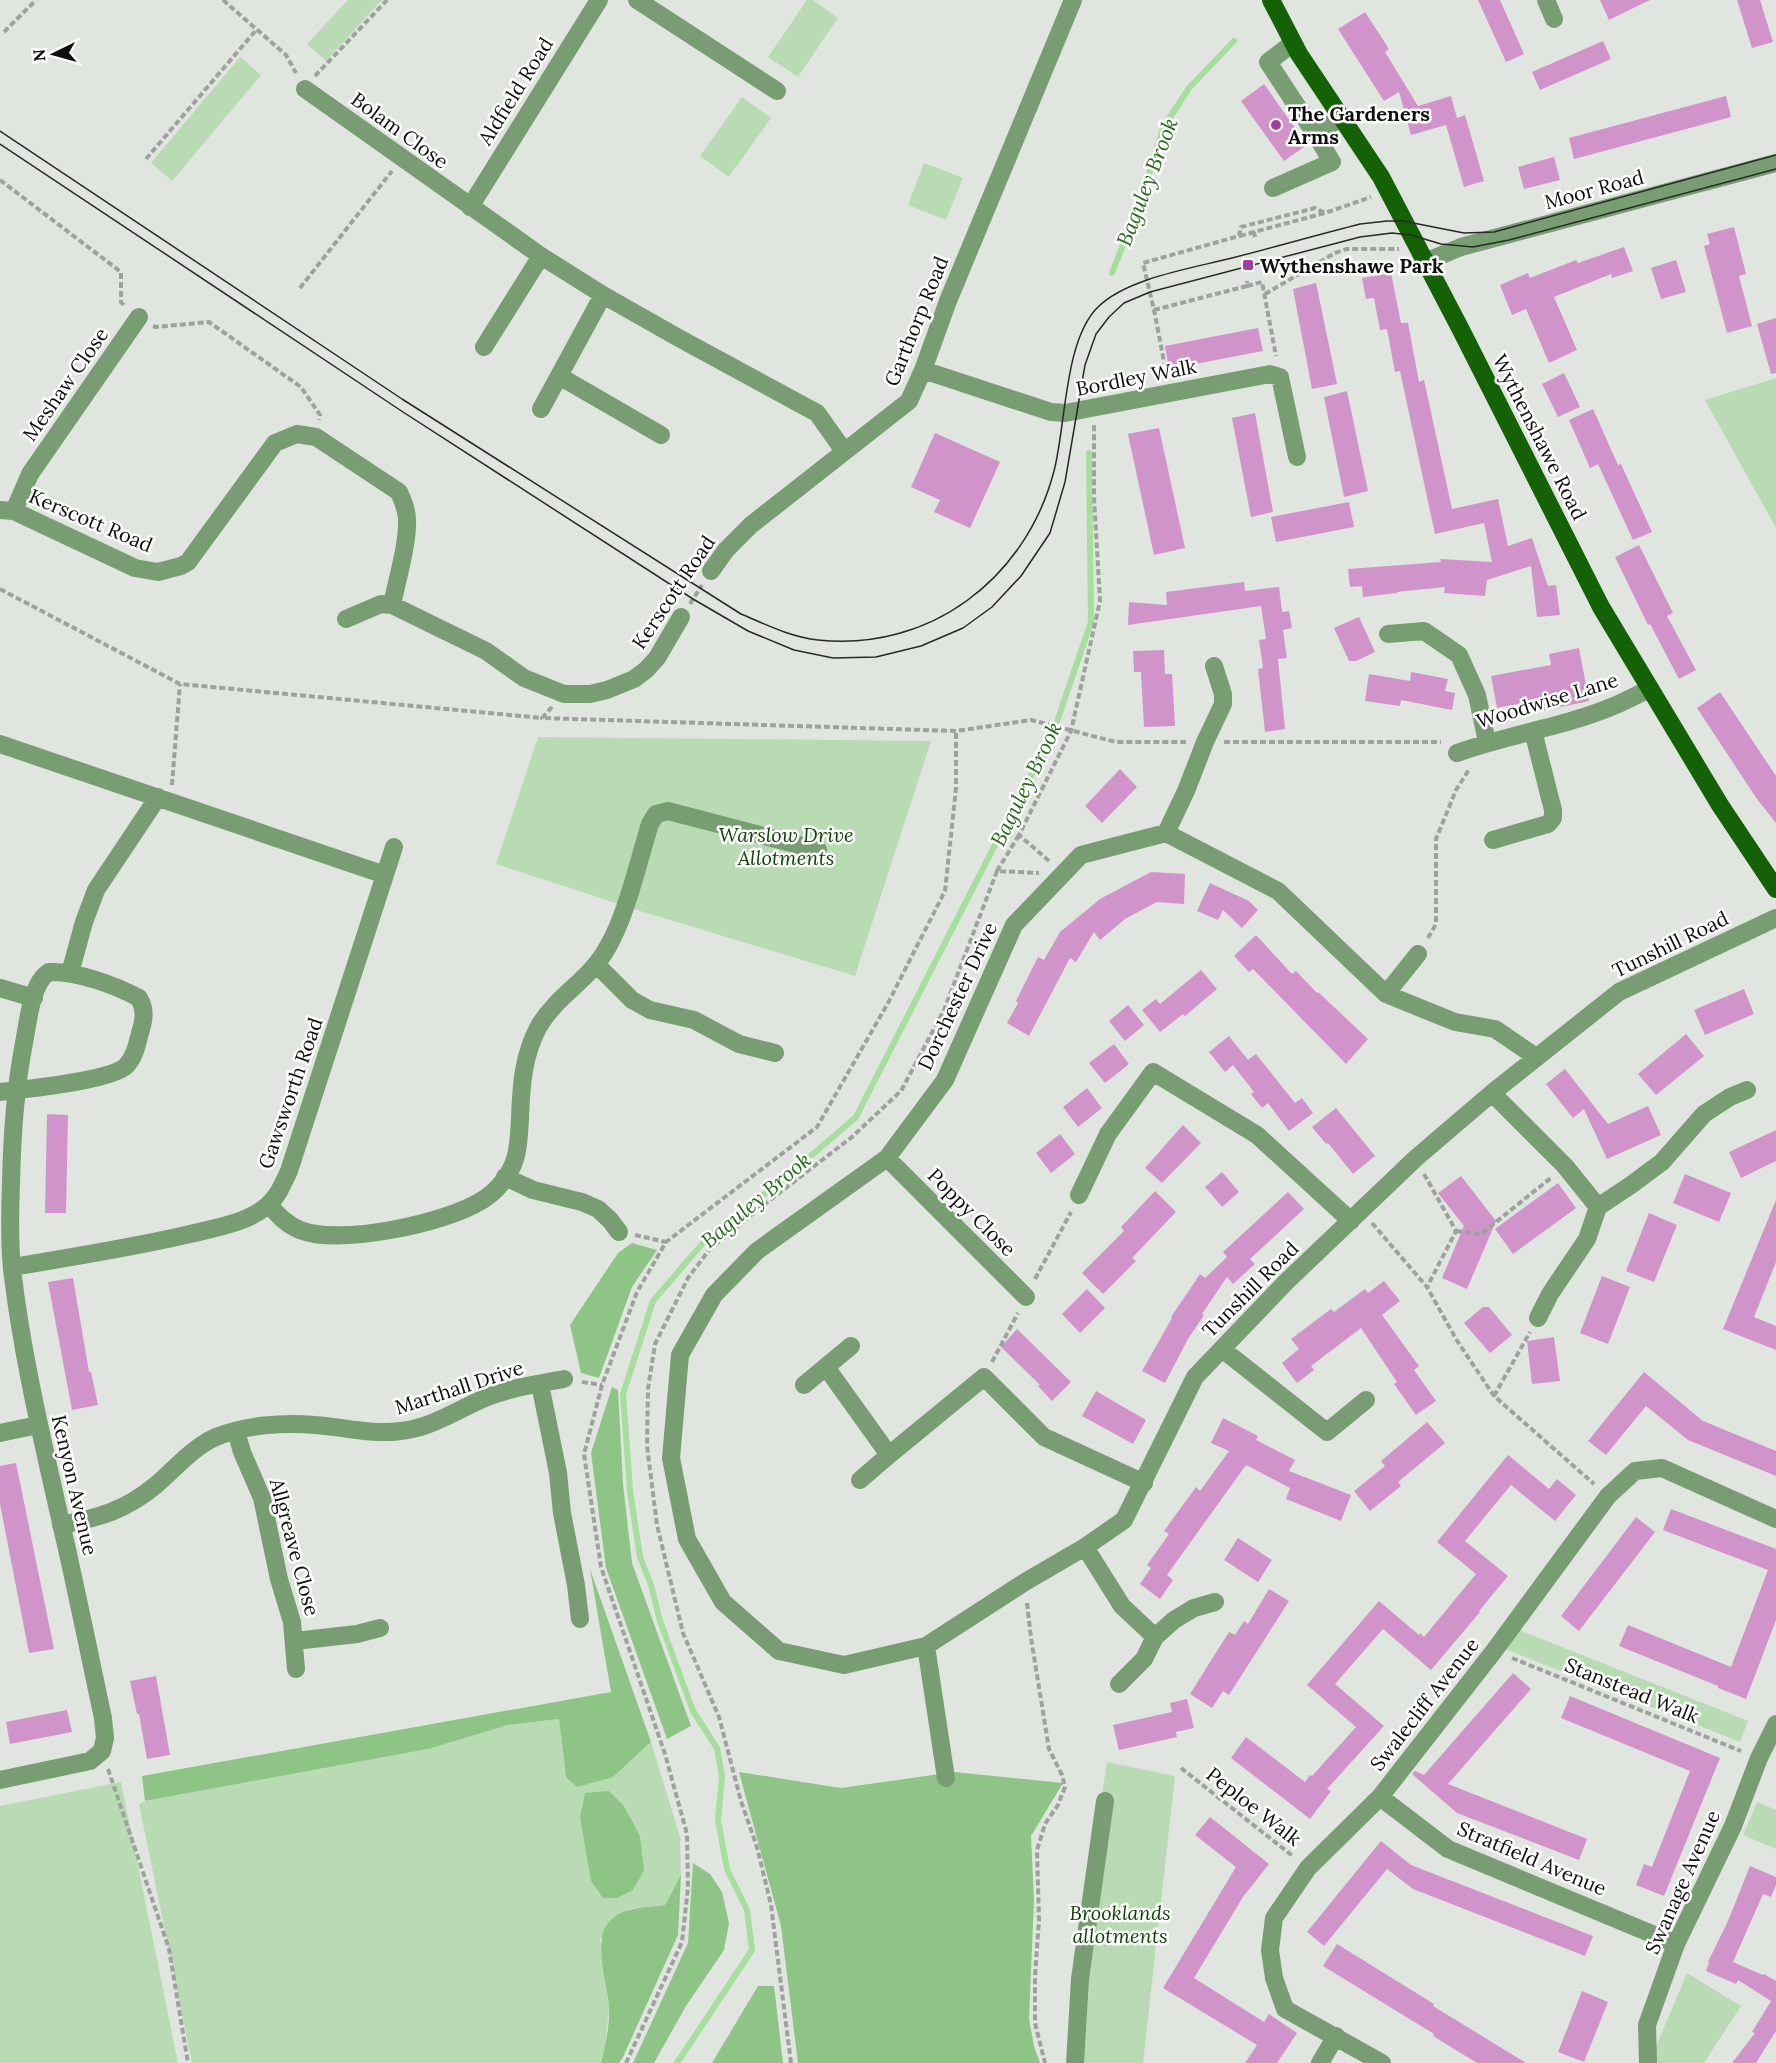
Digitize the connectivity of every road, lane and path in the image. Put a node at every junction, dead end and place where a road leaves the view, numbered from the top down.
1 (36, 0) edge
2 (223, 0) edge
3 (387, 0) edge
4 (599, 0) edge
5 (637, 0) edge
6 (1073, 0) edge
7 (1271, 0) edge
8 (1546, 0) edge
9 (1554, 19) dead end
10 (257, 29) junction
11 (4, 32) dead end
12 (1293, 43) junction
13 (305, 88) junction
14 (777, 92) dead end
15 (1341, 117) junction
16 (1316, 135) junction
17 (146, 159) dead end
18 (402, 159) junction
19 (1776, 163) edge
20 (0, 180) edge
21 (1273, 188) dead end
22 (1390, 193) junction
23 (470, 207) junction
24 (1325, 213) junction
25 (1239, 236) junction
26 (1421, 255) junction
27 (542, 256) junction
28 (300, 288) dead end
29 (1265, 294) junction
30 (603, 295) junction
31 (1154, 310) junction
32 (139, 317) junction
33 (484, 347) dead end
34 (924, 370) junction
35 (559, 376) junction
36 (1280, 377) junction
37 (1170, 394) junction
38 (1094, 408) junction
39 (541, 410) dead end
40 (661, 435) dead end
41 (315, 437) junction
42 (844, 451) junction
43 (1297, 457) dead end
44 (7, 511) edge
45 (711, 571) joint
46 (0, 590) edge
47 (392, 604) junction
48 (681, 617) joint
49 (346, 619) dead end
50 (1388, 634) dead end
51 (1214, 666) dead end
52 (180, 684) junction
53 (1650, 689) junction
54 (564, 694) junction
55 (542, 718) junction
56 (1071, 731) junction
57 (1533, 731) junction
58 (1205, 742) junction
59 (1487, 742) junction
60 (0, 744) edge
61 (1454, 748) joint
62 (164, 799) junction
63 (1166, 833) junction
64 (1019, 835) junction
65 (1493, 840) dead end
66 (394, 847) dead end
67 (818, 850) dead end
68 (997, 872) junction
69 (1064, 873) junction
70 (385, 875) junction
71 (1776, 890) edge
72 (1776, 918) edge
73 (1418, 954) joint
74 (596, 964) junction
75 (70, 973) junction
76 (0, 988) edge
77 (1386, 994) junction
78 (34, 998) junction
79 (775, 1053) dead end
80 (1536, 1057) junction
81 (1747, 1090) dead end
82 (8, 1091) edge
83 (1492, 1093) junction
84 (887, 1158) junction
85 (1416, 1158) junction
86 (1565, 1166) junction
87 (506, 1177) junction
88 (1079, 1195) joint
89 (269, 1205) junction
90 (1598, 1207) junction
91 (1357, 1216) junction
92 (5, 1227) edge
93 (1456, 1231) junction
94 (619, 1232) joint
95 (666, 1242) dead end
96 (12, 1267) junction
97 (1427, 1287) junction
98 (1026, 1298) junction
99 (1538, 1318) joint
100 (851, 1346) dead end
101 (1222, 1349) junction
102 (826, 1367) junction
103 (984, 1377) junction
104 (564, 1379) dead end
105 (540, 1384) junction
106 (804, 1385) dead end
107 (1494, 1396) junction
108 (1366, 1400) dead end
109 (38, 1425) junction
110 (237, 1431) junction
111 (0, 1433) edge
112 (889, 1455) junction
113 (860, 1480) dead end
114 (1144, 1483) junction
115 (1608, 1496) junction
116 (1776, 1519) edge
117 (62, 1525) junction
118 (1084, 1547) junction
119 (1025, 1582) junction
120 (1215, 1602) dead end
121 (580, 1619) dead end
122 (380, 1628) dead end
123 (1155, 1637) junction
124 (295, 1641) junction
125 (926, 1646) junction
126 (779, 1651) joint
127 (1494, 1651) junction
128 (296, 1669) dead end
129 (1119, 1684) dead end
130 (1776, 1724) edge
131 (102, 1751) junction
132 (1759, 1758) junction
133 (1181, 1768) dead end
134 (946, 1778) dead end
135 (0, 1780) edge
136 (1380, 1797) junction
137 (1105, 1801) dead end
138 (1308, 1868) junction
139 (688, 1887) dead end
140 (1676, 1944) junction
141 (1335, 2036) junction
142 (188, 2063) edge
143 (626, 2063) edge
144 (791, 2063) edge
145 (1044, 2063) edge
146 (1075, 2063) edge
147 (1320, 2063) edge
148 (1382, 2063) edge
149 (1648, 2063) edge

1 - 11 path
2 - 10 path
3 - 13 path
4 - 23 street, Aldfield Road
5 - 14 street
6 - 34 street, Garthorp Road
7 - 12 main road, Wythenshawe Road
8 - 9 street
10 - 13 path
10 - 17 path
12 - 15 main road, Wythenshawe Road
12 - 16 street
13 - 18 street, Bolam Close
15 - 16 street
15 - 22 main road, Wythenshawe Road
16 - 21 street
18 - 23 street, Bolam Close
18 - 28 path
19 - 26 street, Moor Road
20 - 32 path
22 - 24 path
22 - 26 main road, Wythenshawe Road
23 - 27 street
24 - 25 path
24 - 25 path
25 - 31 path
26 - 29 path
26 - 53 main road, Wythenshawe Road
27 - 30 street
27 - 33 street
29 - 31 path
29 - 36 path
30 - 35 street
30 - 42 street
31 - 37 path
32 - 41 path
32 - 44 street, Meshaw Close
34 - 38 street, Bordley Walk
34 - 42 street, Garthorp Road
35 - 39 street
35 - 40 street
36 - 37 street, Bordley Walk
36 - 43 street
37 - 38 street, Bordley Walk
38 - 56 path
41 - 44 street, Kerscott Road
41 - 47 street
42 - 45 street, Kerscott Road
45 - 48 path, Kerscott Road
46 - 52 path
47 - 49 street
47 - 54 street, Kerscott Road
48 - 54 street, Kerscott Road
50 - 59 street
51 - 58 street
52 - 55 path
52 - 62 path
53 - 57 street, Woodwise Lane
53 - 71 main road, Wythenshawe Road
54 - 55 path
55 - 56 path
56 - 58 path
56 - 64 path
57 - 59 street, Woodwise Lane
57 - 65 street
58 - 61 path
58 - 63 street
59 - 61 street, Woodwise Lane
59 - 73 path
60 - 62 street
62 - 70 street
62 - 75 street
63 - 69 street, Dorchester Drive
63 - 77 street
64 - 68 path
64 - 69 path
66 - 70 street, Gawsworth Road
67 - 74 street
68 - 69 path
68 - 144 path
69 - 84 street, Dorchester Drive
70 - 89 street, Gawsworth Road
72 - 80 street, Tunshill Road
73 - 77 street
74 - 79 street
74 - 87 street
75 - 78 street, Kenyon Avenue
75 - 82 street
76 - 78 street
77 - 80 street
78 - 82 street, Kenyon Avenue
80 - 83 street, Tunshill Road
81 - 90 street
82 - 92 street, Kenyon Avenue
83 - 85 street, Tunshill Road
83 - 86 street
84 - 98 street, Poppy Close
84 - 126 street, Dorchester Drive
85 - 91 street, Tunshill Road
85 - 93 path
86 - 90 street
86 - 93 path
87 - 89 street
87 - 94 street
88 - 91 street
88 - 98 path
89 - 96 street, Gawsworth Road
90 - 99 street
91 - 97 path
91 - 101 street, Tunshill Road
92 - 96 street, Kenyon Avenue
93 - 97 path
94 - 95 path
96 - 109 street, Kenyon Avenue
97 - 107 path
98 - 103 path
99 - 107 path
100 - 102 street
101 - 108 street
101 - 114 street, Tunshill Road
102 - 106 street
102 - 112 street
103 - 112 street
103 - 114 street
104 - 105 street, Marthall Drive
105 - 110 street, Marthall Drive
105 - 121 street, Marthall Drive
107 - 115 path
109 - 111 street
109 - 117 street, Kenyon Avenue
110 - 117 street, Marthall Drive
110 - 124 street, Allgreave Close
112 - 113 street
114 - 118 street, Tunshill Road
115 - 116 street, Swalecliff Avenue
115 - 127 street, Swalecliff Avenue
117 - 131 street, Kenyon Avenue
118 - 119 street, Tunshill Road
118 - 123 street
119 - 125 street, Tunshill Road
119 - 145 path
120 - 123 street
122 - 124 street, Allgreave Close
123 - 129 street
124 - 128 street, Allgreave Close
125 - 126 street, Tunshill Road
125 - 134 street
127 - 132 path, Stanstead Walk
127 - 136 street, Swalecliff Avenue
130 - 132 street, Swanage Avenue
131 - 135 street
131 - 142 path
132 - 140 street, Swanage Avenue
133 - 138 path, Peploe Walk
136 - 138 street, Swalecliff Avenue
136 - 140 street, Stratfield Avenue
137 - 146 street
138 - 141 street, Swalecliff Avenue
139 - 143 path
140 - 149 street, Swanage Avenue
141 - 147 street
141 - 148 street, Swalecliff Avenue

